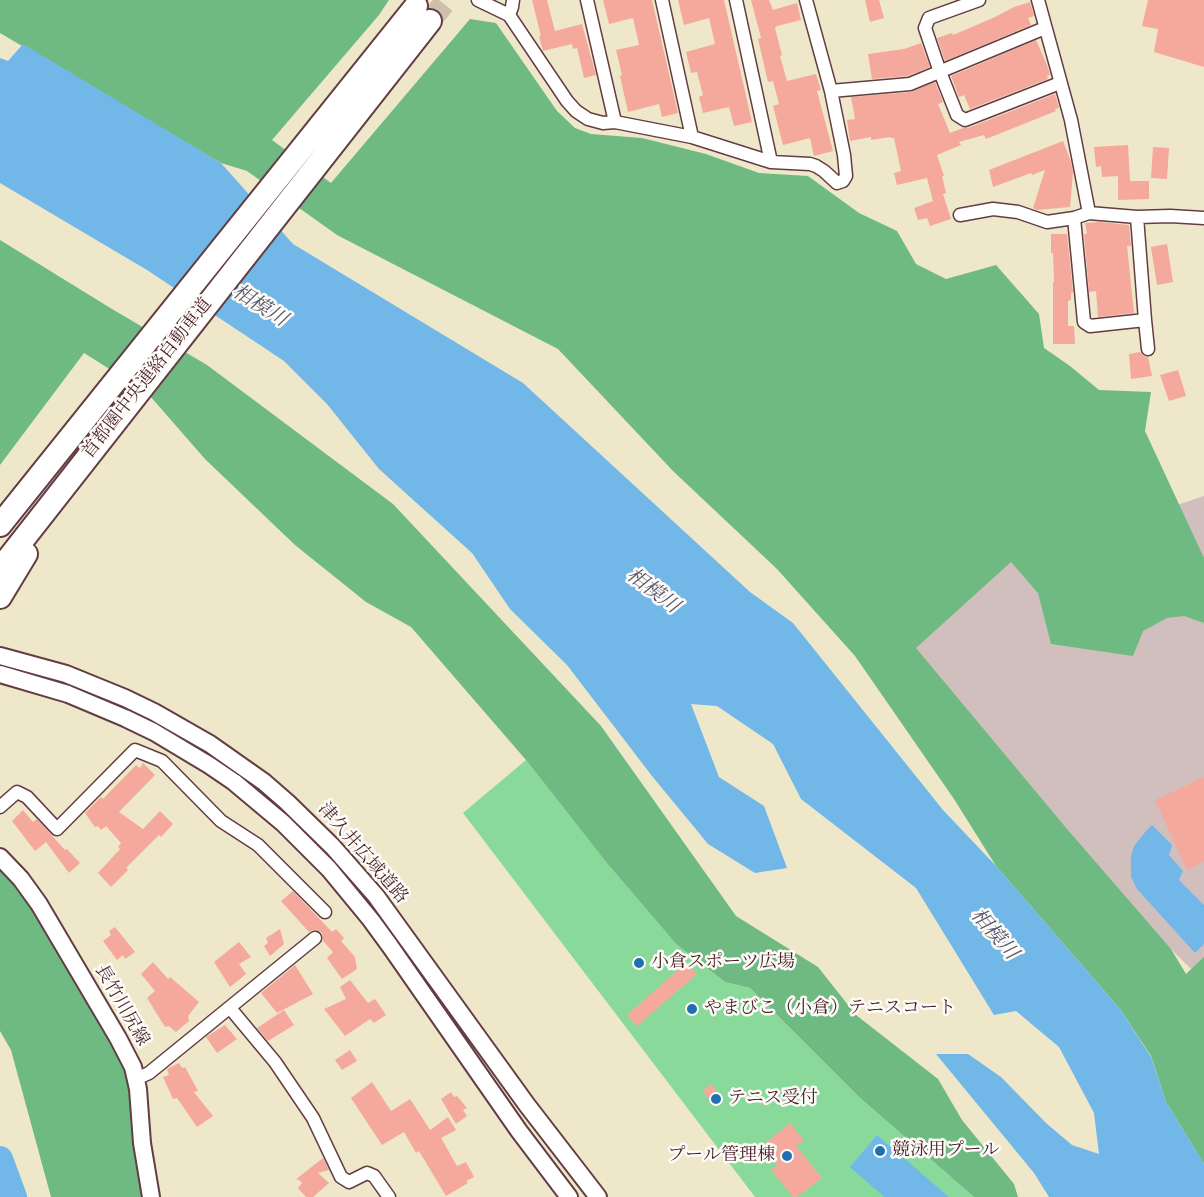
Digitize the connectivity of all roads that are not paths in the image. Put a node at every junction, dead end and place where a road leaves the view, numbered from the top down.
1 (478, 0) edge
2 (513, 0) edge
3 (587, 0) edge
4 (662, 0) edge
5 (736, 0) edge
6 (806, 0) edge
7 (979, 0) edge
8 (1038, 0) edge
9 (509, 15) junction
10 (1045, 28) junction
11 (940, 72) junction
12 (1060, 83) junction
13 (831, 91) junction
14 (615, 122) junction
15 (692, 137) junction
16 (771, 162) junction
17 (1089, 213) junction
18 (960, 215) dead end
19 (1137, 217) junction
20 (1074, 218) junction
21 (1204, 218) edge
22 (1145, 320) junction
23 (1148, 349) dead end
24 (2, 524) edge
25 (23, 548) junction
26 (0, 569) edge
27 (0, 597) edge
28 (0, 656) edge
29 (0, 674) edge
30 (0, 807) edge
31 (0, 857) edge
32 (325, 912) dead end
33 (315, 938) dead end
34 (230, 1008) junction
35 (136, 1078) junction
36 (151, 1197) edge
37 (389, 1197) edge
38 (569, 1197) edge
39 (598, 1197) edge

1 - 9 street
2 - 9 street
3 - 14 street
4 - 15 street
5 - 16 street
6 - 13 street
7 - 11 street
8 - 10 street
9 - 14 street
10 - 11 street
10 - 12 street
11 - 12 street
11 - 13 street
12 - 17 street
13 - 16 street
14 - 15 street
15 - 16 street
17 - 19 street
17 - 20 street
18 - 20 street
19 - 21 street
19 - 22 street
20 - 22 street
22 - 23 street
24 - 25 highway, 首都圏中央連絡自動車道
25 - 26 highway
25 - 27 highway
28 - 39 main road, 津久井広域道路
29 - 38 main road, 津久井広域道路
30 - 32 street
31 - 35 main road, 長竹川尻線
33 - 34 street
34 - 35 street
34 - 37 street
35 - 36 main road, 長竹川尻線

